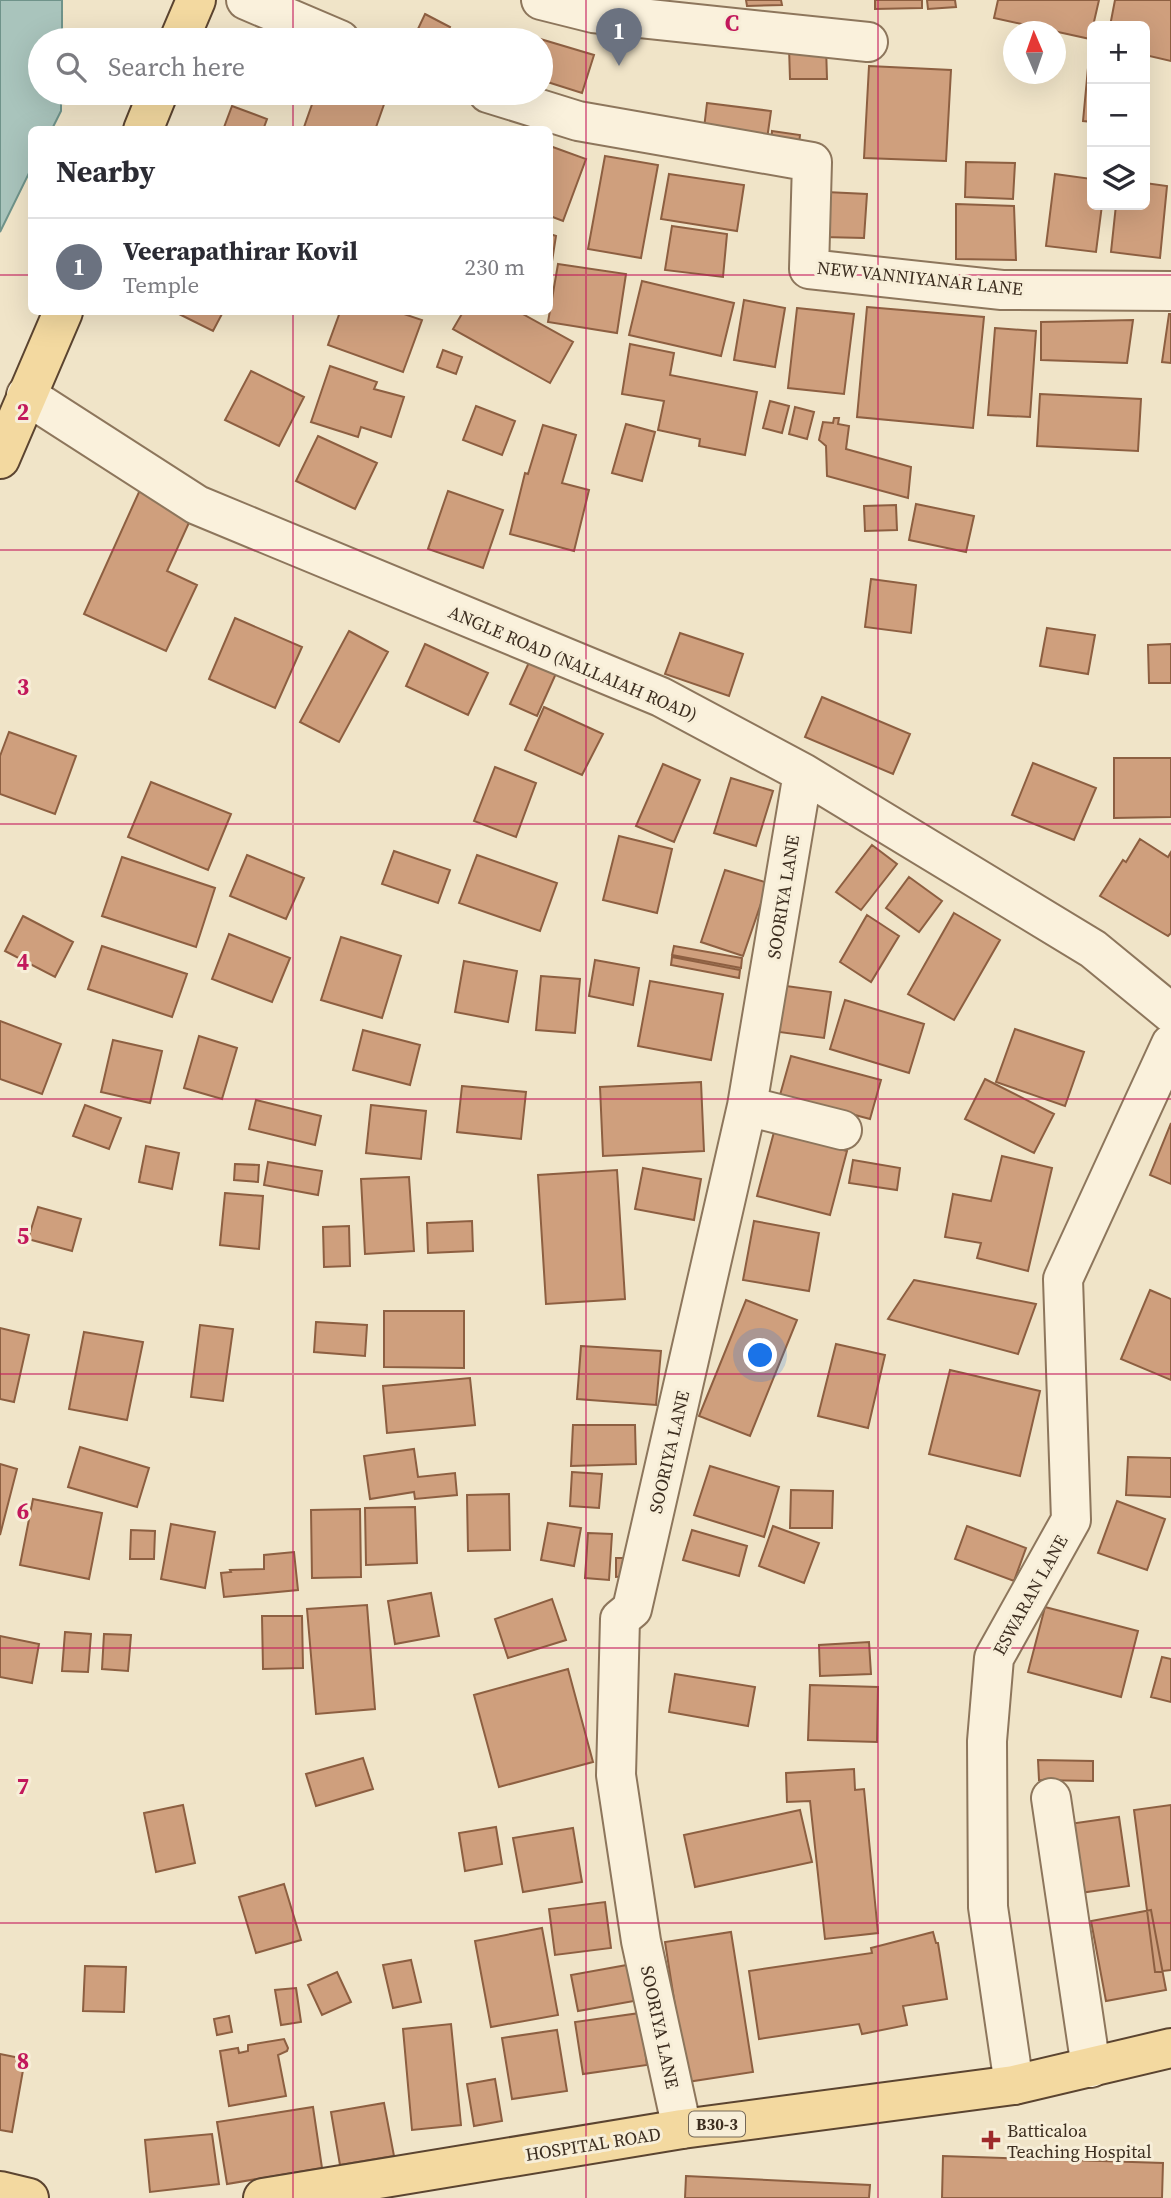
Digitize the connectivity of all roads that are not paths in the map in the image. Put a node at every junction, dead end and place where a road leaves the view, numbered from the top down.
1 (196, 0) edge
2 (246, 0) edge
3 (541, 0) edge
4 (184, 28) edge
5 (312, 28) edge
6 (868, 42) dead end
7 (153, 105) edge
8 (527, 105) edge
9 (145, 126) edge
10 (1171, 291) edge
11 (62, 315) edge
12 (26, 395) junction
13 (0, 459) edge
14 (803, 773) junction
15 (1171, 1013) edge
16 (1171, 1044) edge
17 (747, 1106) junction
18 (842, 1130) dead end
19 (1051, 1798) dead end
20 (1171, 2048) edge
21 (1091, 2068) junction
22 (1014, 2085) junction
23 (682, 2129) junction
24 (0, 2192) edge
25 (29, 2198) edge
26 (263, 2198) edge

1 - 4 main road
2 - 5 street
3 - 6 street
7 - 9 main road
8 - 10 street, NEW VANNIYANAR LANE
11 - 12 main road
12 - 13 main road
12 - 14 street, ANGLE ROAD (NALLAIAH ROAD)
14 - 15 street, ANGLE ROAD (NALLAIAH ROAD)
14 - 17 street, SOORIYA LANE
16 - 22 street, ESWARAN LANE
17 - 18 street
17 - 23 street, SOORIYA LANE
19 - 21 street
20 - 21 main road, HOSPITAL ROAD / B30-3
21 - 22 main road, HOSPITAL ROAD / B30-3
22 - 23 main road, HOSPITAL ROAD / B30-3
23 - 26 main road, HOSPITAL ROAD / B30-3
24 - 25 main road

